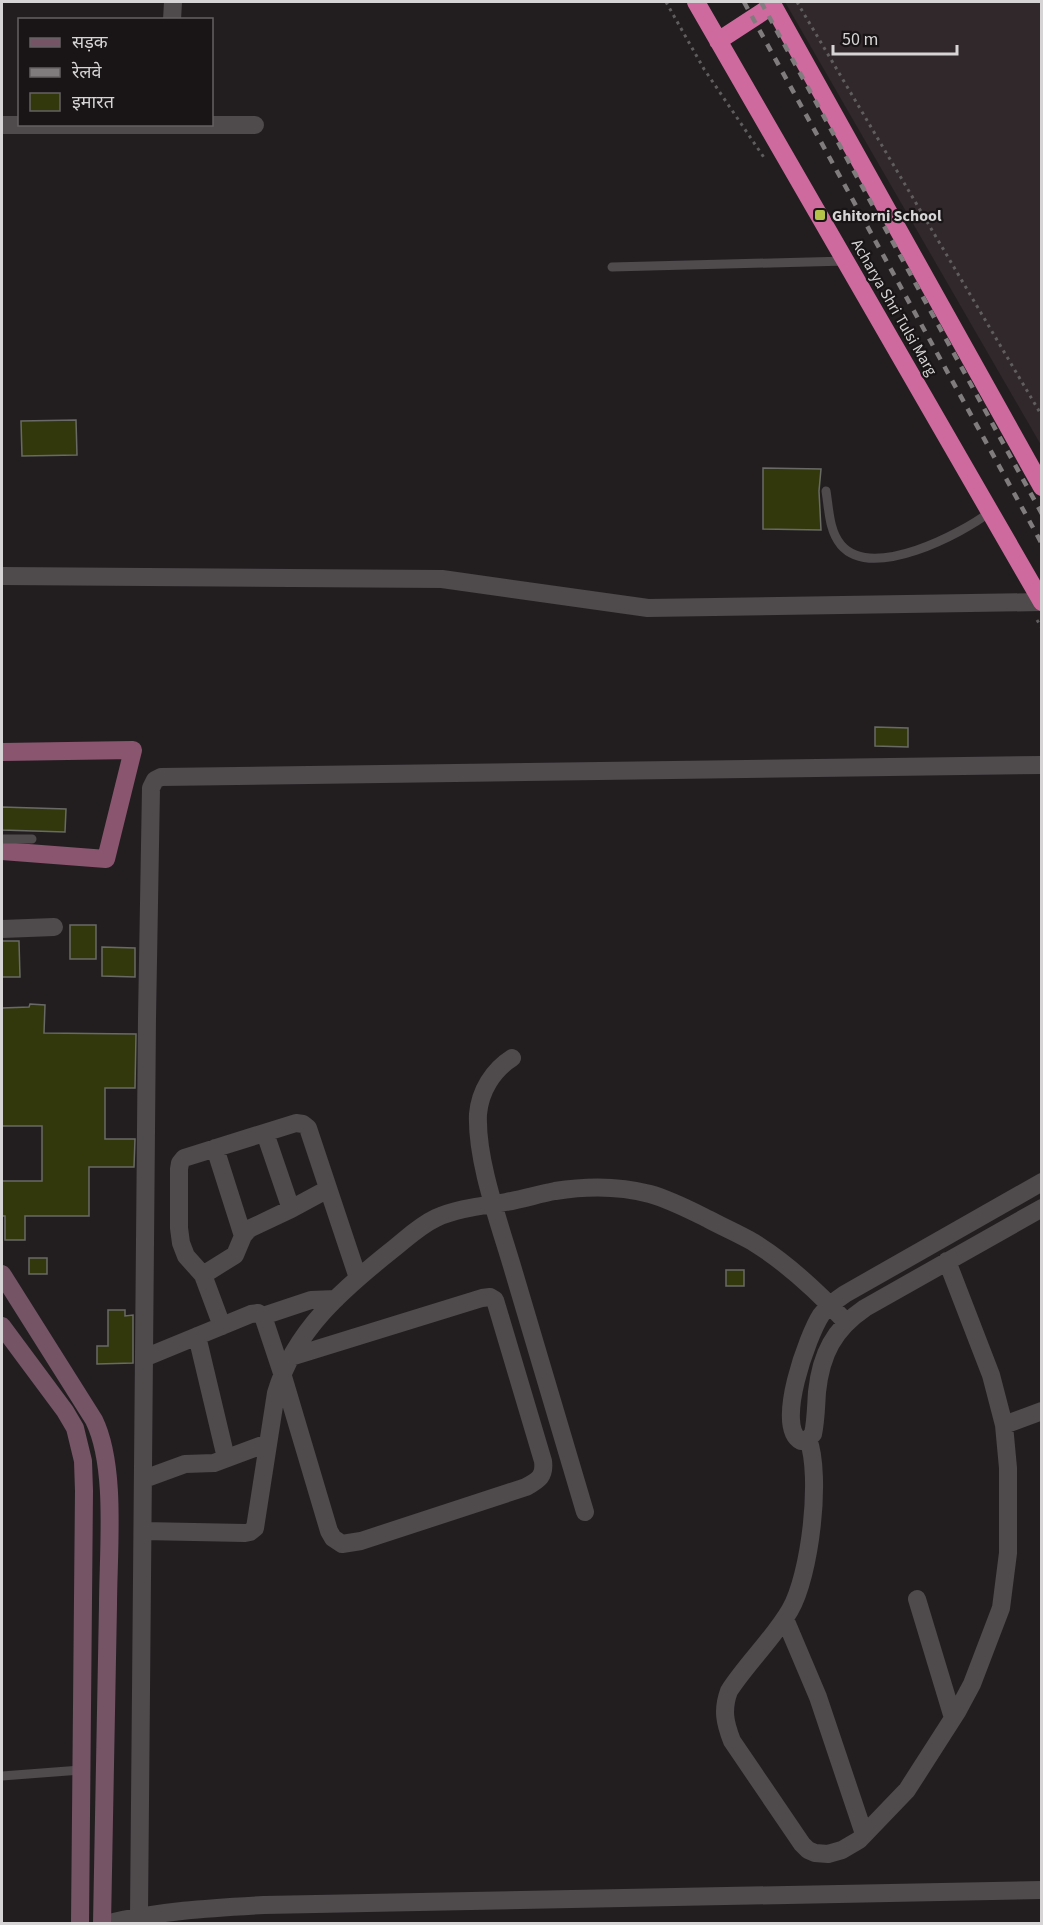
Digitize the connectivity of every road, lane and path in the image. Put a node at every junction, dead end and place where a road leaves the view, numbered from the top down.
1 (173, 2) edge
2 (696, 2) edge
3 (797, 2) edge
4 (772, 3) edge
5 (172, 18) edge
6 (718, 41) junction
7 (2, 125) edge
8 (18, 125) edge
9 (213, 125) edge
10 (255, 125) dead end
11 (847, 261) junction
12 (612, 267) dead end
13 (1041, 416) edge
14 (1041, 487) edge
15 (826, 491) dead end
16 (990, 512) junction
17 (2, 576) edge
18 (1041, 602) edge
19 (1041, 765) edge
20 (2, 839) edge
21 (32, 840) dead end
22 (54, 927) dead end
23 (2, 929) edge
24 (512, 1058) dead end
25 (266, 1133) junction
26 (215, 1148) junction
27 (1041, 1182) edge
28 (328, 1189) junction
29 (493, 1204) junction
30 (1041, 1208) edge
31 (291, 1209) junction
32 (243, 1236) junction
33 (947, 1261) junction
34 (2, 1274) edge
35 (203, 1275) junction
36 (358, 1278) junction
37 (336, 1299) junction
38 (830, 1305) junction
39 (263, 1316) junction
40 (846, 1322) junction
41 (2, 1326) edge
42 (222, 1326) junction
43 (197, 1336) junction
44 (291, 1357) junction
45 (144, 1358) junction
46 (282, 1373) junction
47 (1041, 1411) edge
48 (1004, 1425) junction
49 (808, 1439) junction
50 (268, 1443) junction
51 (226, 1458) junction
52 (144, 1479) junction
53 (585, 1512) dead end
54 (143, 1531) junction
55 (917, 1599) dead end
56 (785, 1619) junction
57 (953, 1718) junction
58 (81, 1770) junction
59 (2, 1776) edge
60 (864, 1834) junction
61 (1041, 1890) edge
62 (139, 1915) junction
63 (80, 1923) edge
64 (103, 1923) edge

1 - 5 street
2 - 6 highway, Acharya Shri Tulsi Marg
3 - 13 path
4 - 6 highway
4 - 14 highway
6 - 11 highway, Acharya Shri Tulsi Marg
7 - 8 street
9 - 10 street
11 - 12 lane
11 - 16 highway, Acharya Shri Tulsi Marg
15 - 16 lane
16 - 18 highway, Acharya Shri Tulsi Marg
17 - 18 street
19 - 45 street
20 - 21 lane
22 - 23 street
24 - 29 street
25 - 26 street
25 - 28 street
25 - 31 street
26 - 32 street
26 - 35 street
27 - 38 street
28 - 31 street
28 - 36 street
29 - 36 street
29 - 38 street
29 - 53 street
30 - 33 street
31 - 32 street
32 - 35 street
33 - 40 street
33 - 48 street
34 - 64 street
35 - 42 street
36 - 37 street
37 - 39 street
37 - 44 street
38 - 40 street
38 - 49 street
39 - 42 street
39 - 46 street
40 - 49 street
41 - 58 street
42 - 43 street
43 - 45 street
43 - 51 street
44 - 46 street
44 - 46 street
45 - 52 street
46 - 50 street
47 - 48 street
48 - 57 street
49 - 56 street
50 - 51 street
50 - 54 street
51 - 52 street
52 - 54 street
54 - 62 street
55 - 57 street
56 - 60 street
56 - 60 street
57 - 60 street
58 - 59 lane
58 - 63 street
61 - 62 street
62 - 64 street

